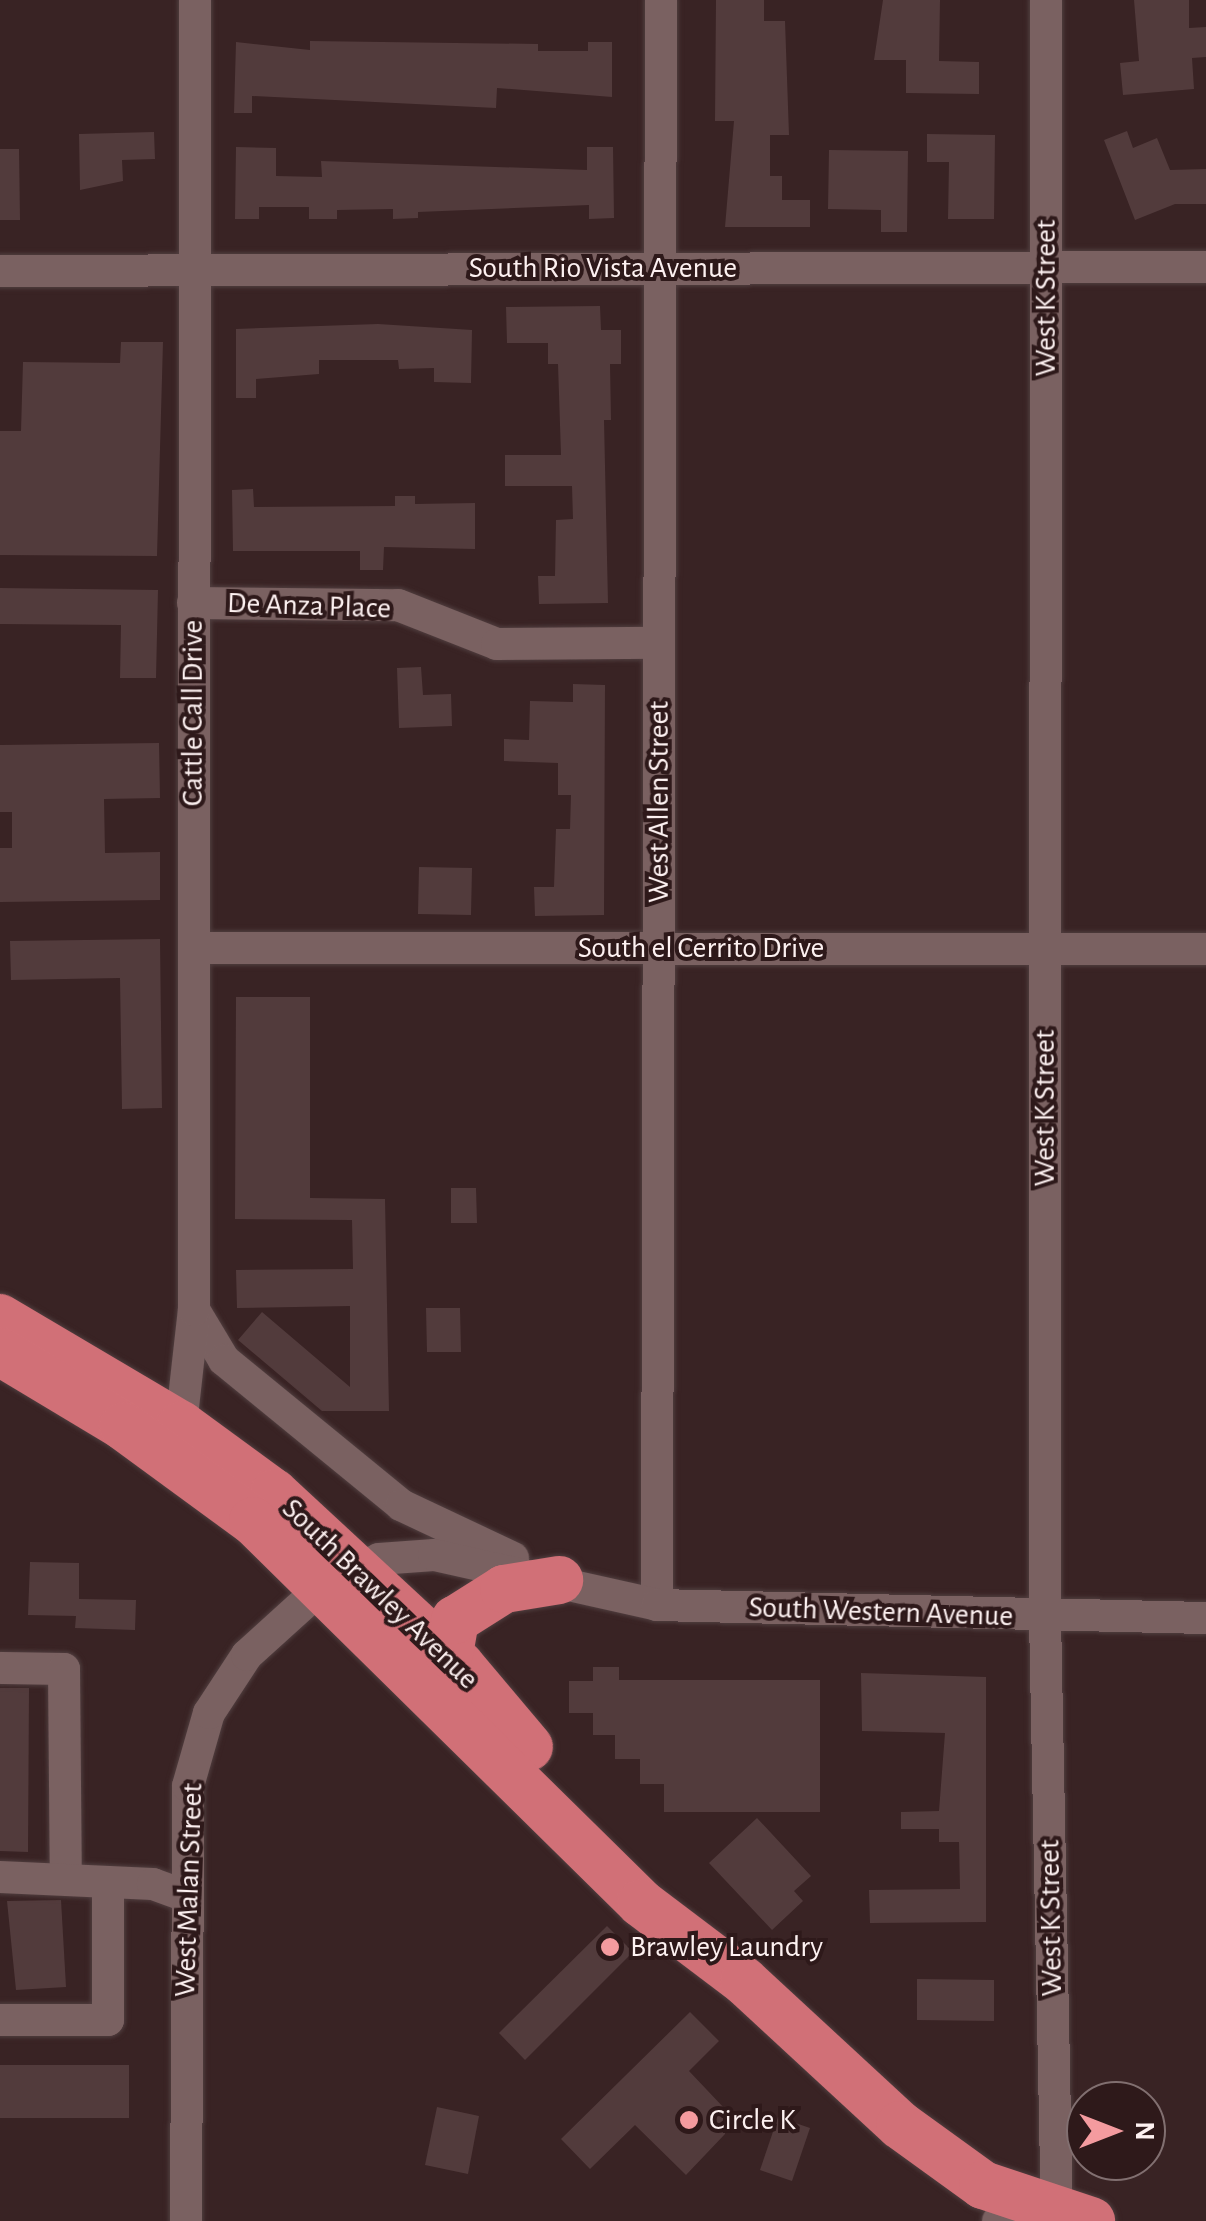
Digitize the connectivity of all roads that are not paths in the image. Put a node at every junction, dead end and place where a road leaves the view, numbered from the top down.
1 (195, 0) edge
2 (661, 0) edge
3 (1046, 0) edge
4 (1046, 266) junction
5 (1206, 267) edge
6 (192, 269) junction
7 (660, 269) junction
8 (0, 272) edge
9 (192, 603) junction
10 (659, 643) junction
11 (195, 948) junction
12 (658, 948) junction
13 (1045, 948) junction
14 (1206, 949) edge
15 (194, 1310) junction
16 (0, 1318) edge
17 (0, 1352) edge
18 (181, 1424) junction
19 (340, 1576) junction
20 (560, 1580) junction
21 (657, 1605) junction
22 (1045, 1617) junction
23 (1206, 1618) edge
24 (449, 1654) junction
25 (0, 1668) edge
26 (0, 1877) edge
27 (66, 1879) junction
28 (108, 1882) junction
29 (186, 1896) junction
30 (744, 1982) junction
31 (0, 2020) edge
32 (1069, 2219) edge
33 (186, 2221) edge
34 (998, 2221) edge

1 - 6 street, Cattle Call Drive
2 - 7 street, West Allen Street
3 - 4 street, West K Street
4 - 5 street, South Rio Vista Avenue
4 - 7 street, South Rio Vista Avenue
4 - 13 street, West K Street
6 - 7 street, South Rio Vista Avenue
6 - 8 street, South Rio Vista Avenue
6 - 9 street, Cattle Call Drive
7 - 10 street, West Allen Street
9 - 10 street, De Anza Place
9 - 11 street, Cattle Call Drive
10 - 12 street, West Allen Street
11 - 12 street, South el Cerrito Drive
11 - 15 street, Cattle Call Drive
12 - 13 street, South el Cerrito Drive
12 - 21 street, West Allen Street
13 - 14 street, South el Cerrito Drive
13 - 22 street, West K Street
15 - 18 street, Cattle Call Drive
15 - 20 street, South Western Avenue
16 - 18 highway, South Brawley Avenue
17 - 19 highway, South Brawley Avenue
18 - 19 highway, South Brawley Avenue
19 - 20 street, South Western Avenue
19 - 24 highway, South Brawley Avenue
19 - 29 street, West Malan Street
19 - 30 highway, South Brawley Avenue
20 - 21 street, South Western Avenue
20 - 24 highway
21 - 22 street, South Western Avenue
22 - 23 street, South Western Avenue
22 - 32 street, West K Street
24 - 30 highway, South Brawley Avenue
25 - 27 street
26 - 27 street
27 - 28 street
28 - 29 street
28 - 31 street
29 - 33 street, West Malan Street
30 - 32 highway, South Brawley Avenue
32 - 34 street

